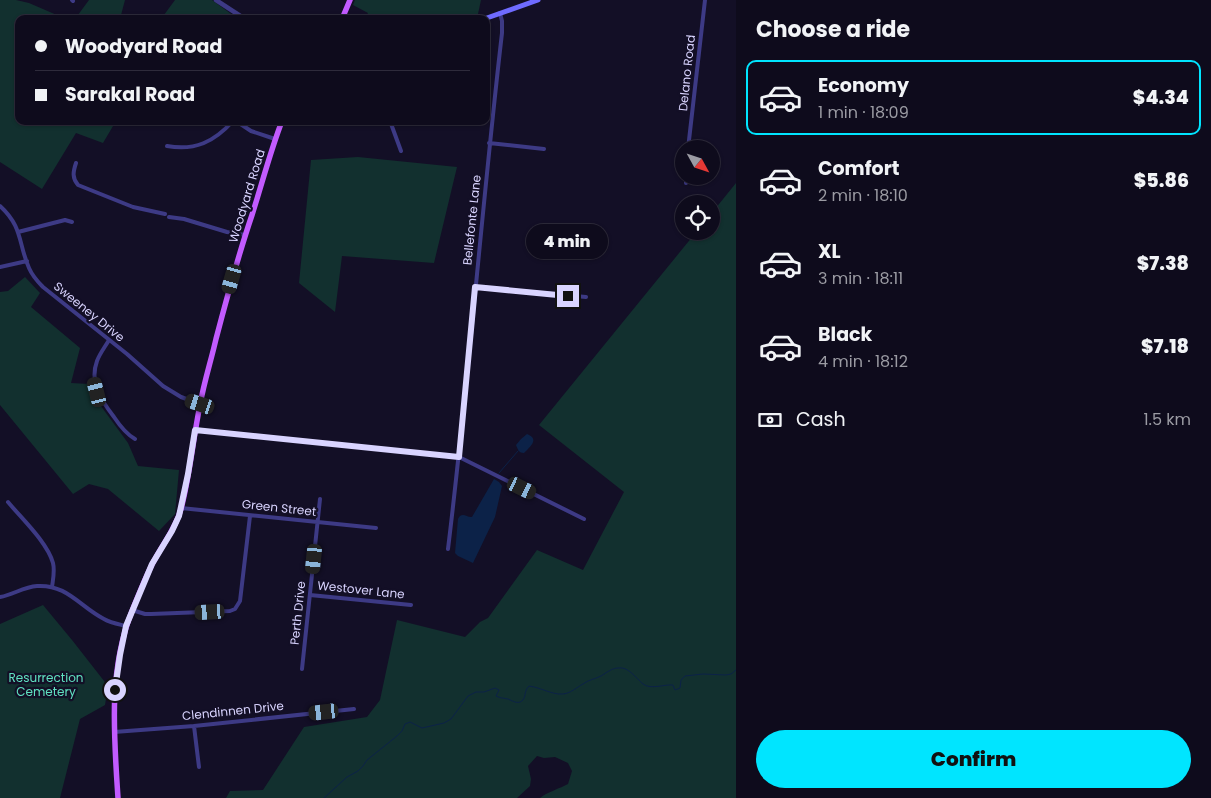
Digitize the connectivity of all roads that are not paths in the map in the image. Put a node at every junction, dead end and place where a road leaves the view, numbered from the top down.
1 (216, 0) edge
2 (350, 0) edge
3 (538, 0) edge
4 (705, 0) edge
5 (500, 13) junction
6 (239, 15) edge
7 (344, 15) edge
8 (490, 17) edge
9 (230, 125) edge
10 (241, 125) edge
11 (280, 125) edge
12 (391, 125) edge
13 (275, 139) junction
14 (689, 140) edge
15 (489, 143) junction
16 (166, 146) dead end
17 (544, 148) dead end
18 (401, 151) dead end
19 (76, 163) dead end
20 (0, 206) edge
21 (72, 222) dead end
22 (18, 232) junction
23 (245, 235) junction
24 (27, 260) junction
25 (0, 267) edge
26 (475, 287) junction
27 (586, 298) dead end
28 (108, 340) junction
29 (200, 404) junction
30 (195, 430) junction
31 (135, 440) dead end
32 (459, 457) junction
33 (320, 499) dead end
34 (8, 502) dead end
35 (181, 508) junction
36 (250, 516) junction
37 (584, 519) dead end
38 (317, 522) junction
39 (376, 528) dead end
40 (448, 549) dead end
41 (52, 587) junction
42 (310, 595) junction
43 (0, 597) edge
44 (411, 605) dead end
45 (132, 610) junction
46 (126, 626) junction
47 (302, 670) dead end
48 (354, 709) dead end
49 (194, 726) junction
50 (114, 732) junction
51 (199, 767) dead end
52 (118, 798) edge

1 - 6 street
2 - 7 main road
3 - 5 main road
4 - 14 street, Delano Road
5 - 8 main road
5 - 15 street, Bellefonte Lane
9 - 16 street
10 - 13 street
11 - 13 main road, Woodyard Road
12 - 18 street
13 - 23 main road, Woodyard Road
15 - 17 street
15 - 26 street, Bellefonte Lane
19 - 23 street
20 - 22 street, Sweeney Drive
21 - 22 street
22 - 24 street, Sweeney Drive
23 - 29 main road, Woodyard Road
24 - 25 street
24 - 28 street, Sweeney Drive
26 - 27 street
26 - 32 street, Bellefonte Lane
28 - 29 street, Sweeney Drive
28 - 31 street
29 - 30 main road, Woodyard Road
30 - 32 street
30 - 35 main road, Woodyard Road
32 - 37 street
32 - 40 street, Bellefonte Lane
33 - 38 street, Perth Drive
34 - 41 street
35 - 36 street, Green Street
35 - 45 main road, Woodyard Road
36 - 38 street, Green Street
36 - 45 street
38 - 39 street, Green Street
38 - 42 street, Perth Drive
41 - 43 street
41 - 46 street
42 - 44 street, Westover Lane
42 - 47 street, Perth Drive
45 - 46 main road, Woodyard Road
46 - 50 main road, Woodyard Road
48 - 49 street, Clendinnen Drive
49 - 50 street, Clendinnen Drive
49 - 51 street
50 - 52 main road, Woodyard Road

